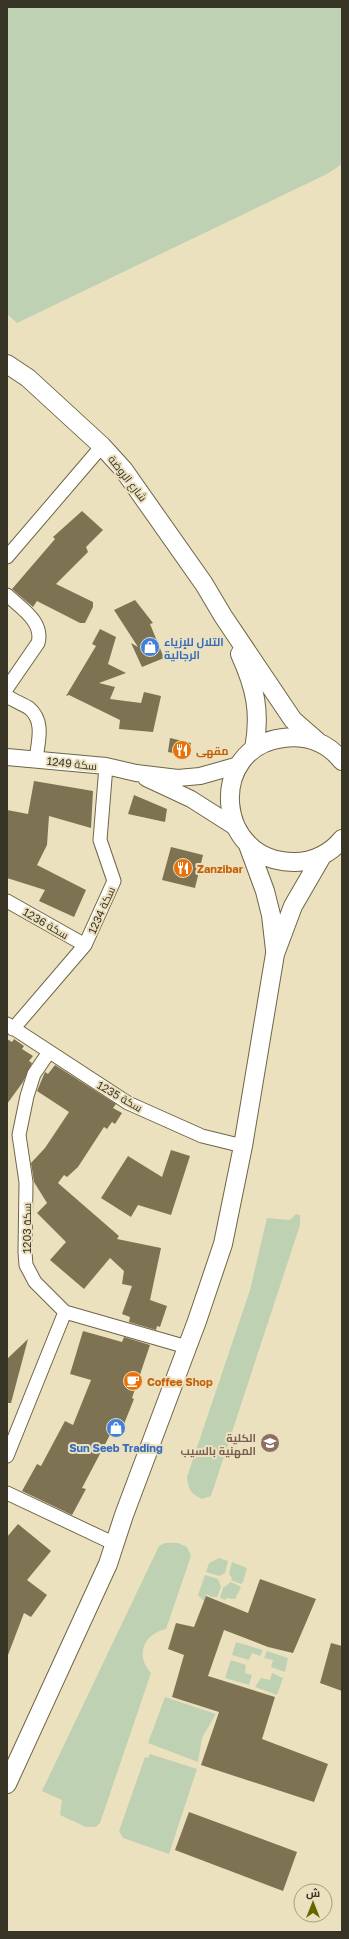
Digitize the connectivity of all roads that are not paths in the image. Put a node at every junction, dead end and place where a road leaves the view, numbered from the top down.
1 (7, 364) edge
2 (102, 446) junction
3 (7, 557) edge
4 (7, 594) edge
5 (223, 616) junction
6 (7, 688) edge
7 (7, 696) edge
8 (317, 741) junction
9 (254, 749) junction
10 (340, 756) edge
11 (7, 757) edge
12 (36, 759) junction
13 (239, 765) junction
14 (106, 766) junction
15 (136, 773) junction
16 (236, 827) junction
17 (341, 842) edge
18 (248, 845) junction
19 (322, 856) junction
20 (7, 901) edge
21 (85, 946) junction
22 (275, 954) junction
23 (10, 1027) edge
24 (49, 1052) junction
25 (243, 1146) junction
26 (66, 1312) junction
27 (188, 1347) junction
28 (7, 1456) edge
29 (7, 1493) edge
30 (115, 1544) junction
31 (7, 1784) edge

1 - 2 main road, شارع الروضة
2 - 3 street
2 - 5 main road, شارع الروضة
4 - 6 street
5 - 8 main road, شارع الروضة
5 - 9 main road, شارع الروضة
7 - 12 street
8 - 9 main road
8 - 10 main road
9 - 13 main road
11 - 12 street, سكة 1249
12 - 14 street, سكة 1249
13 - 15 street, سكة 1249
13 - 16 main road
14 - 15 street, سكة 1249
14 - 21 street, سكة 1234
15 - 16 street, سكة 1249
16 - 18 main road
17 - 19 main road
18 - 19 main road
18 - 22 main road
19 - 22 main road
20 - 21 street, سكة 1236
21 - 23 street, سكة 1234
22 - 25 main road
23 - 24 street, سكة 1235
24 - 25 street, سكة 1235
24 - 26 street, سكة 1203
25 - 27 main road
26 - 27 street
26 - 28 street
27 - 30 main road
29 - 30 street
30 - 31 main road

